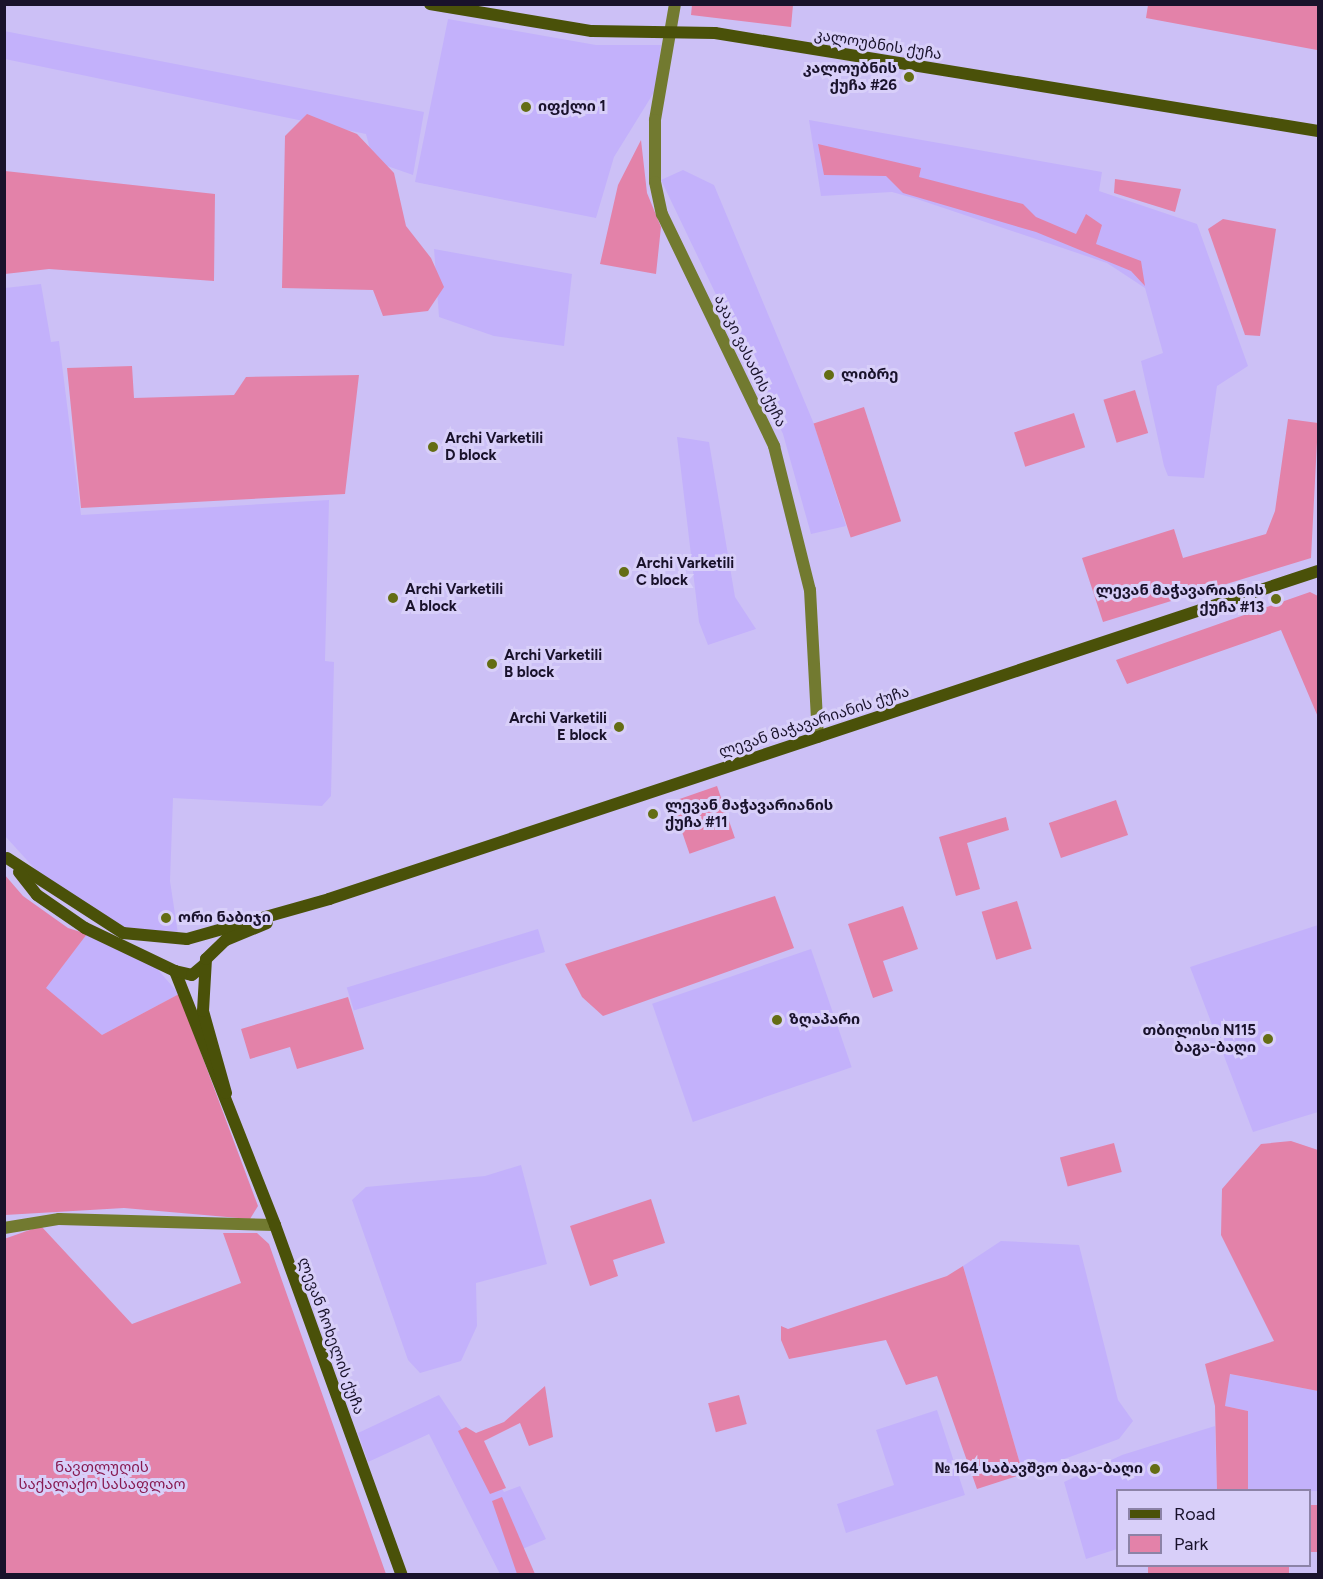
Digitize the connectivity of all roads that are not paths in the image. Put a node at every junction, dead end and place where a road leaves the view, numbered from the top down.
1 (430, 4) edge
2 (675, 4) edge
3 (671, 32) junction
4 (1318, 131) edge
5 (1318, 570) edge
6 (818, 737) junction
7 (6, 857) edge
8 (318, 902) junction
9 (184, 940) junction
10 (205, 961) junction
11 (173, 968) junction
12 (229, 1109) junction
13 (275, 1225) junction
14 (4, 1228) edge
15 (401, 1575) edge

1 - 3 street, კალოუბნის ქუჩა
2 - 3 street, აკაკი ვასაძის ქუჩა
3 - 4 street, კალოუბნის ქუჩა
3 - 6 street, აკაკი ვასაძის ქუჩა
5 - 6 street, ლევან მაჭავარიანის ქუჩა
6 - 8 street, ლევან მაჭავარიანის ქუჩა
7 - 9 street
7 - 11 street
8 - 9 street, ლევან მაჭავარიანის ქუჩა
8 - 10 street, ლევან მაჭავარიანის ქუჩა
9 - 10 street
9 - 11 street
10 - 11 street
10 - 12 street, ლევან ჩოხელის ქუჩა
11 - 12 street, ლევან ჩოხელის ქუჩა
12 - 13 street, ლევან ჩოხელის ქუჩა
13 - 14 street
13 - 15 street, ლევან ჩოხელის ქუჩა

